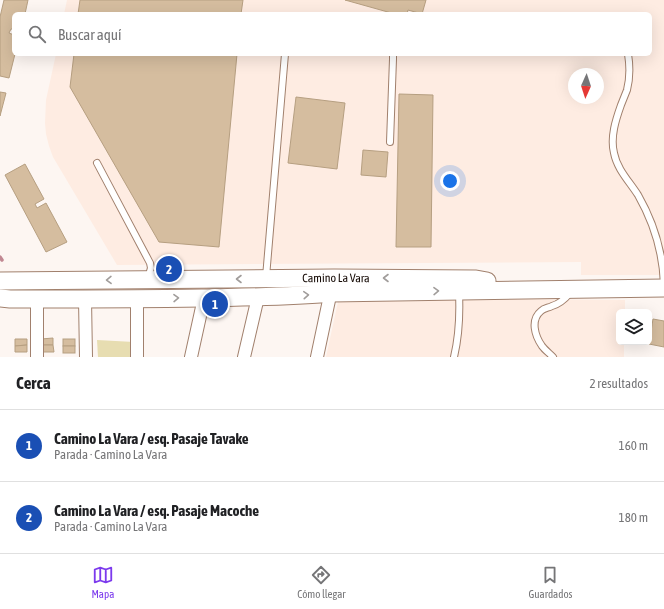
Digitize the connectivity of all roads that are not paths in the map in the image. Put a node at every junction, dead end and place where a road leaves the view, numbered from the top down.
1 (285, 56) edge
2 (393, 56) edge
3 (628, 56) edge
4 (390, 142) dead end
5 (97, 163) dead end
6 (266, 279) junction
7 (2, 280) edge
8 (148, 280) junction
9 (332, 285) junction
10 (664, 287) edge
11 (574, 289) junction
12 (522, 290) junction
13 (459, 291) junction
14 (258, 297) junction
15 (0, 298) edge
16 (204, 298) junction
17 (37, 299) junction
18 (85, 299) junction
19 (143, 299) junction
20 (37, 357) edge
21 (86, 357) edge
22 (137, 357) edge
23 (191, 357) edge
24 (244, 357) edge
25 (317, 357) edge
26 (454, 357) edge
27 (553, 357) edge

1 - 6 lane
2 - 4 lane
3 - 10 lane
5 - 8 lane
6 -> 8 street, Camino La Vara
6 - 9 street, Camino La Vara
8 -> 7 street, Camino La Vara
8 - 19 street
12 -> 9 street, Camino La Vara
9 -> 13 street, Camino La Vara
14 -> 9 street, Camino La Vara
9 - 25 street
10 - 11 street, Camino La Vara
11 - 12 street, Camino La Vara
11 - 27 lane
12 - 13 street, Camino La Vara
13 - 26 lane
14 - 16 street, Camino La Vara
14 - 24 street
15 - 17 street, Camino La Vara
19 -> 16 street, Camino La Vara
16 - 23 street
17 - 18 street, Camino La Vara
17 - 20 street
18 - 19 street, Camino La Vara
18 - 21 street
19 - 22 street

